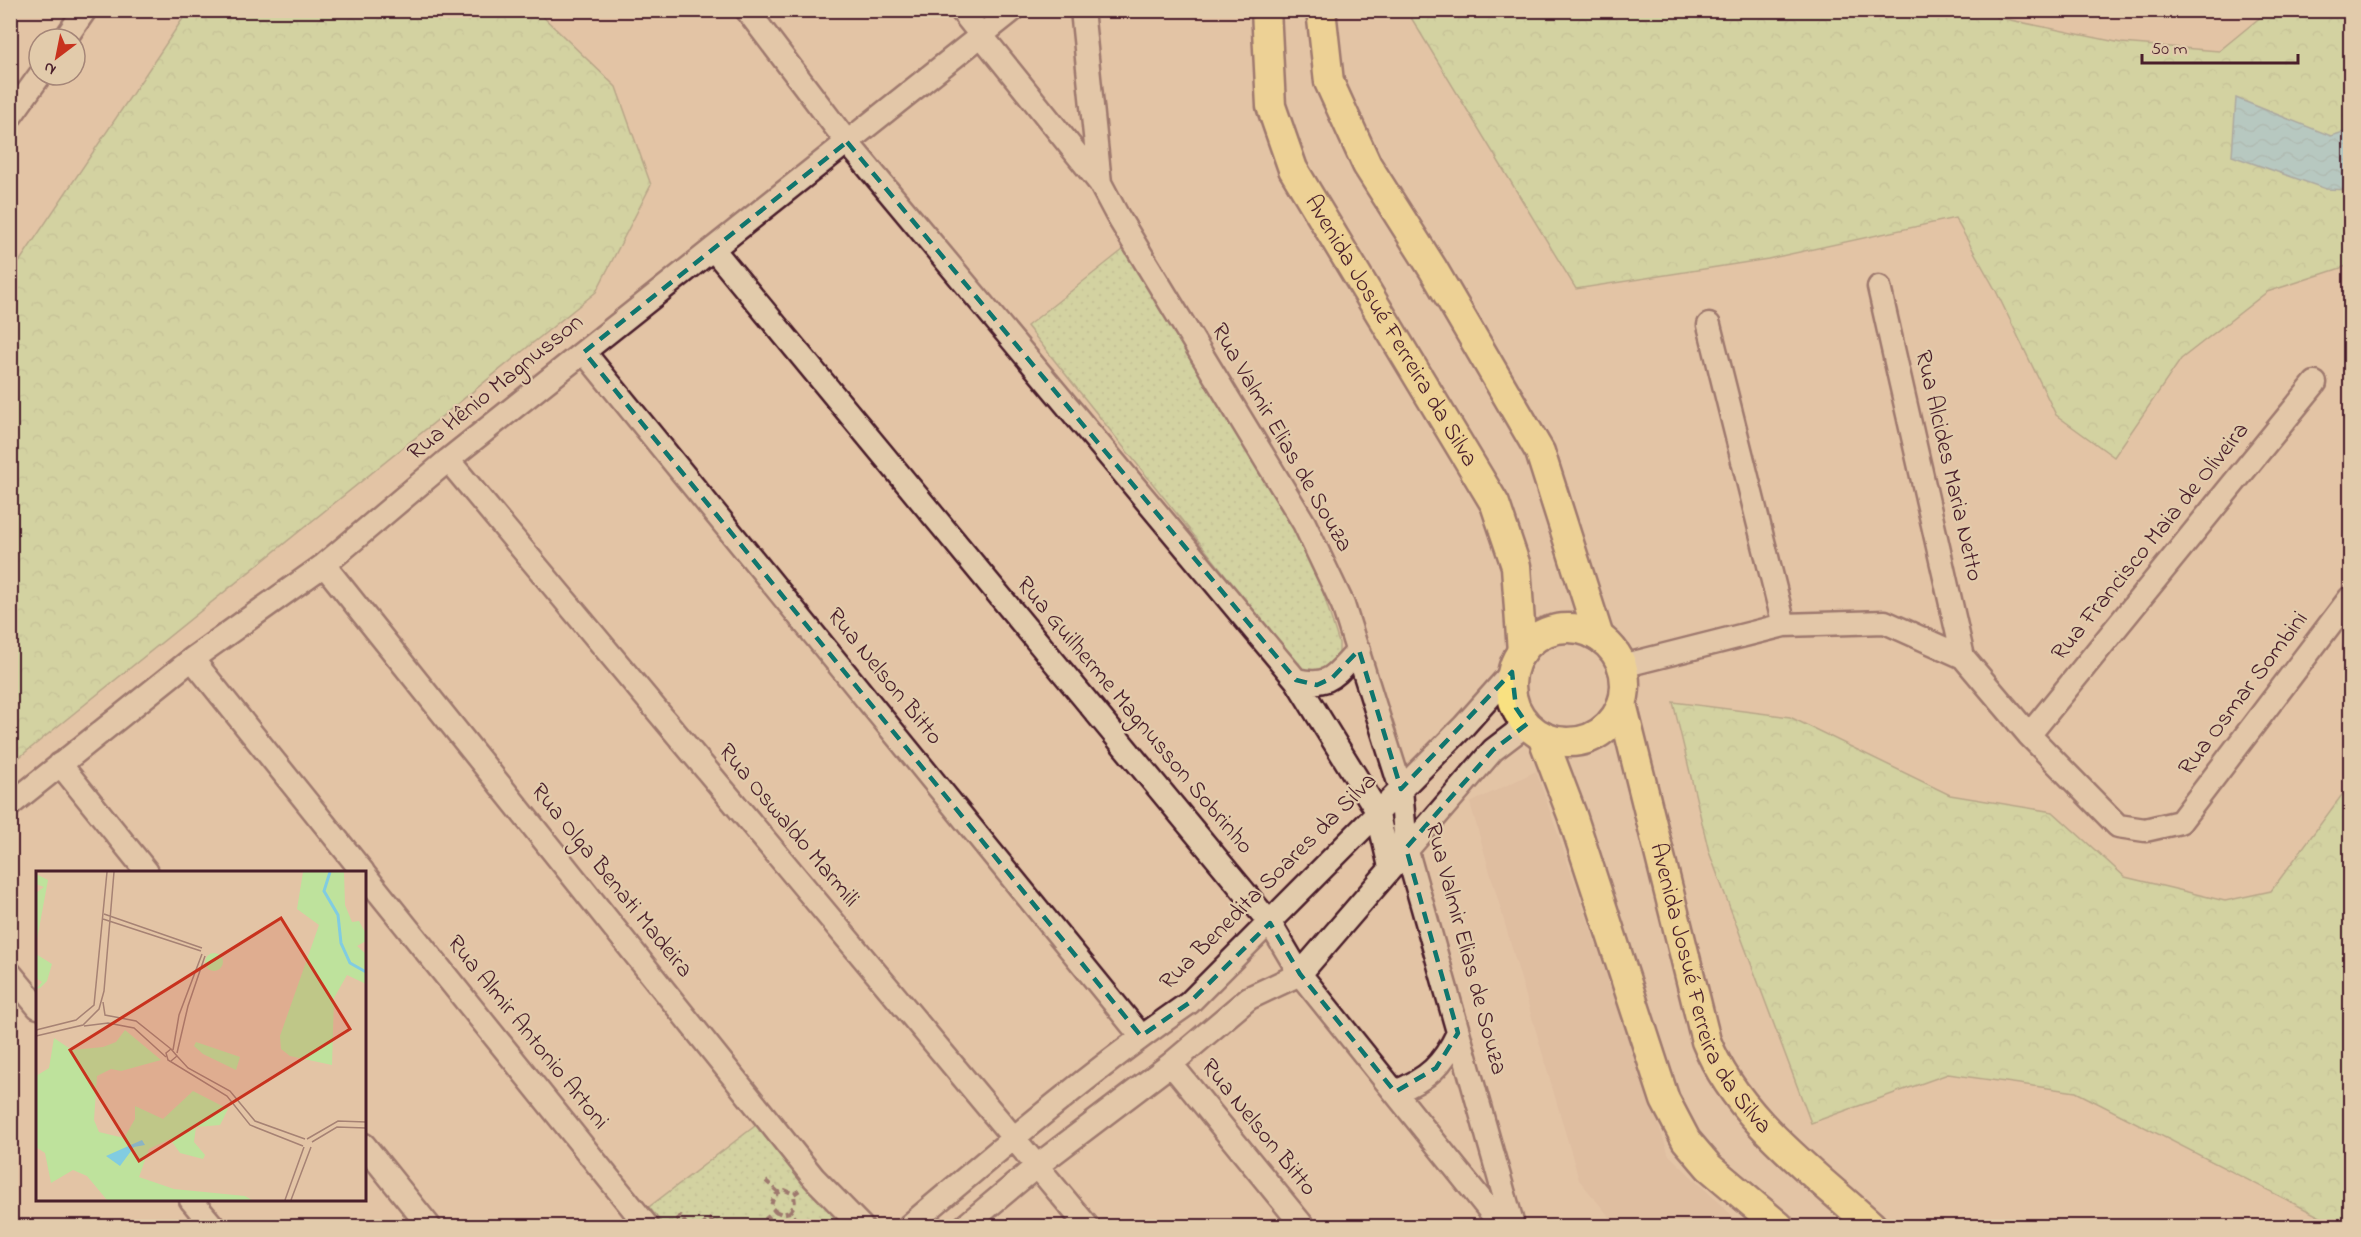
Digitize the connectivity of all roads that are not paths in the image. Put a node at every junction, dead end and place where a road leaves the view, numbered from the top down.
1 (85, 10) edge
2 (747, 10) edge
3 (962, 10) edge
4 (1013, 10) edge
5 (1082, 10) edge
6 (1266, 10) edge
7 (1321, 10) edge
8 (73, 27) edge
9 (981, 36) junction
10 (31, 87) edge
11 (10, 117) edge
12 (847, 142) junction
13 (1100, 183) junction
14 (713, 249) junction
15 (1879, 287) dead end
16 (1709, 325) dead end
17 (584, 352) junction
18 (2315, 383) dead end
19 (448, 460) junction
20 (324, 565) junction
21 (2350, 598) edge
22 (1784, 625) junction
23 (1599, 637) junction
24 (1359, 650) junction
25 (1963, 657) junction
26 (192, 658) junction
27 (1517, 662) junction
28 (1622, 666) junction
29 (1296, 680) junction
30 (1622, 704) junction
31 (1534, 730) junction
32 (2030, 735) junction
33 (60, 764) junction
34 (1401, 789) junction
35 (10, 805) edge
36 (1377, 810) junction
37 (1406, 848) junction
38 (1390, 867) junction
39 (145, 871) edge
40 (362, 871) edge
41 (366, 876) edge
42 (1270, 923) junction
43 (10, 973) edge
44 (1300, 974) junction
45 (36, 1005) edge
46 (1458, 1033) junction
47 (1141, 1036) junction
48 (1171, 1064) junction
49 (1395, 1092) junction
50 (1013, 1138) junction
51 (366, 1148) edge
52 (1038, 1165) junction
53 (192, 1201) edge
54 (1872, 1226) edge
55 (213, 1227) edge
56 (429, 1227) edge
57 (647, 1227) edge
58 (861, 1227) edge
59 (909, 1227) edge
60 (965, 1227) edge
61 (1087, 1227) edge
62 (1303, 1227) edge
63 (1502, 1227) edge
64 (1513, 1227) edge
65 (1779, 1227) edge

1 - 8 street
2 - 12 street
3 - 9 street, Rua Valmir Elias de Souza
4 - 9 street, Rua Hênio Magnusson
5 - 13 street
6 - 27 main road, Avenida Josué Ferreira da Silva
7 - 23 main road
9 - 12 street, Rua Hênio Magnusson
9 - 13 street, Rua Valmir Elias de Souza
10 - 11 street
12 - 14 street, Rua Hênio Magnusson
12 - 29 street
13 - 24 street, Rua Valmir Elias de Souza
14 - 17 street, Rua Hênio Magnusson
14 - 42 street, Rua Guilherme Magnusson Sobrinho
15 - 25 street, Rua Alcides Maria Netto
16 - 22 street
17 - 19 street, Rua Hênio Magnusson
17 - 47 street, Rua Nelson Bitto
18 - 32 street, Rua Francisco Maia de Oliveira
19 - 20 street, Rua Hênio Magnusson
19 - 50 street, Rua Oswaldo Marmili
20 - 26 street, Rua Hênio Magnusson
20 - 58 street, Rua Olga Benati Madeira
21 - 32 street, Rua Osmar Sombini
22 - 25 street
22 - 28 street
23 - 27 main road
23 - 28 main road
24 - 29 street
24 - 34 street, Rua Valmir Elias de Souza
25 - 32 street
26 - 33 street, Rua Hênio Magnusson
26 - 40 street, Rua Almir Antonio Artoni
27 - 31 main road
27 - 34 street, Rua Benedita Soares da Silva
28 - 30 main road
29 - 36 street
30 - 31 main road
30 - 54 main road, Avenida Josué Ferreira da Silva
31 - 37 street
31 - 65 main road
33 - 35 street, Rua Hênio Magnusson
33 - 39 street
34 - 36 street, Rua Benedita Soares da Silva
34 - 37 street, Rua Valmir Elias de Souza
36 - 38 street
36 - 42 street, Rua Benedita Soares da Silva
37 - 38 street
37 - 46 street, Rua Valmir Elias de Souza
38 - 44 street
41 - 57 street, Rua Almir Antonio Artoni
42 - 44 street, Rua Guilherme Magnusson Sobrinho
42 - 47 street, Rua Benedita Soares da Silva
43 - 45 street
44 - 48 street
44 - 49 street, Rua Guilherme Magnusson Sobrinho
46 - 49 street
46 - 64 street, Rua Valmir Elias de Souza
47 - 50 street, Rua Benedita Soares da Silva
48 - 52 street
48 - 62 street, Rua Nelson Bitto
49 - 63 street, Rua Guilherme Magnusson Sobrinho
50 - 52 street, Rua Oswaldo Marmili
50 - 59 street, Rua Benedita Soares da Silva
51 - 56 street
52 - 60 street
52 - 61 street, Rua Oswaldo Marmili
53 - 55 street

